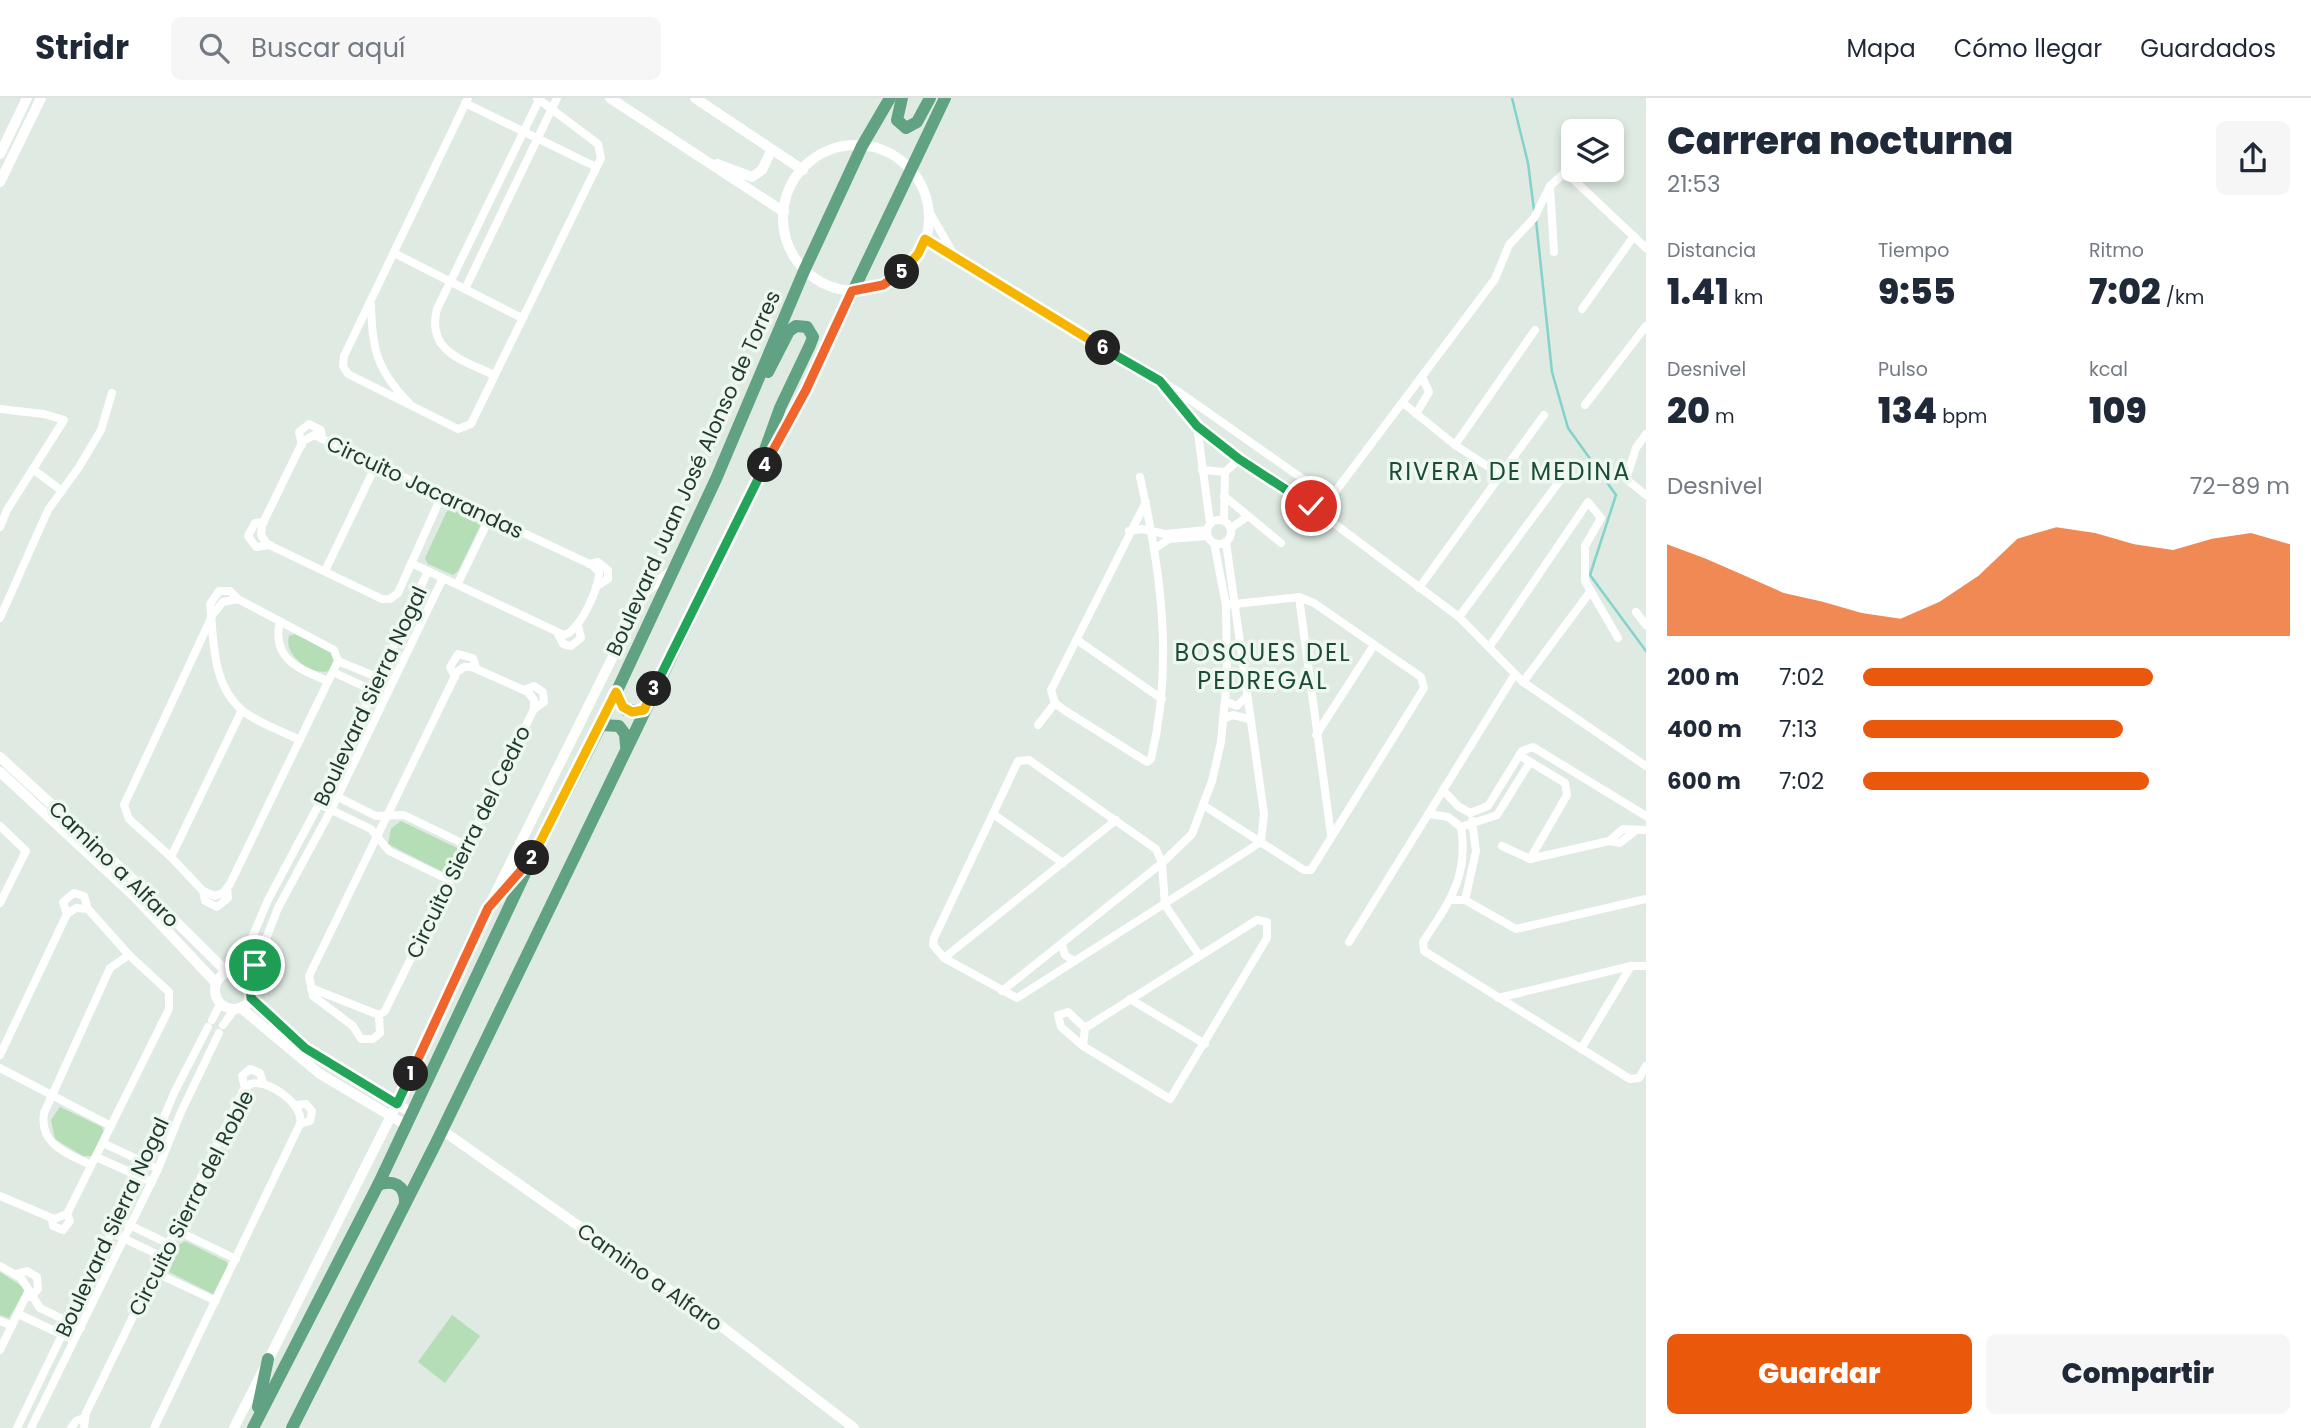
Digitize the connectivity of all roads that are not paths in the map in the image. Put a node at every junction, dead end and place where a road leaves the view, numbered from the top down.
1 (27, 98) edge
2 (41, 98) edge
3 (557, 98) edge
4 (610, 98) edge
5 (695, 98) edge
6 (890, 98) edge
7 (902, 98) edge
8 (930, 98) edge
9 (945, 98) edge
10 (539, 99) edge
11 (467, 101) edge
12 (551, 109) junction
13 (524, 132) junction
14 (538, 138) junction
15 (862, 146) junction
16 (771, 151) junction
17 (0, 154) edge
18 (692, 154) junction
19 (596, 167) junction
20 (909, 169) junction
21 (803, 170) junction
22 (0, 182) edge
23 (1550, 186) junction
24 (784, 212) junction
25 (930, 213) junction
26 (1634, 236) junction
27 (925, 239) junction
28 (1646, 248) edge
29 (1555, 252) dead end
30 (394, 253) junction
31 (960, 261) junction
32 (804, 271) junction
33 (452, 282) junction
34 (465, 289) junction
35 (852, 291) junction
36 (371, 302) junction
37 (1582, 309) dead end
38 (522, 318) junction
39 (1646, 326) edge
40 (1535, 330) dead end
41 (494, 375) junction
42 (1422, 377) junction
43 (1160, 381) junction
44 (112, 393) dead end
45 (1404, 402) junction
46 (1585, 405) dead end
47 (414, 407) junction
48 (0, 409) edge
49 (1416, 414) junction
50 (1544, 415) dead end
51 (741, 418) junction
52 (1197, 426) junction
53 (1646, 434) edge
54 (1455, 445) junction
55 (1239, 459) junction
56 (376, 465) junction
57 (34, 470) junction
58 (1202, 470) junction
59 (1567, 471) dead end
60 (1225, 472) junction
61 (1501, 475) junction
62 (1140, 477) dead end
63 (752, 488) junction
64 (62, 491) junction
65 (442, 495) junction
66 (1646, 495) edge
67 (1224, 496) junction
68 (1146, 502) junction
69 (1311, 506) junction
70 (3, 508) edge
71 (1320, 512) junction
72 (1248, 516) junction
73 (489, 517) junction
74 (1224, 520) junction
75 (0, 527) edge
76 (1231, 528) junction
77 (1129, 531) junction
78 (1150, 531) junction
79 (1210, 533) junction
80 (1226, 542) junction
81 (1280, 543) dead end
82 (1154, 549) junction
83 (411, 563) junction
84 (674, 569) junction
85 (325, 571) junction
86 (429, 571) junction
87 (443, 578) junction
88 (458, 583) junction
89 (1419, 588) junction
90 (1591, 592) junction
91 (1299, 597) junction
92 (414, 604) junction
93 (1230, 605) junction
94 (427, 611) junction
95 (1636, 612) dead end
96 (213, 614) junction
97 (1459, 617) junction
98 (0, 618) edge
99 (280, 621) junction
100 (404, 623) junction
101 (1646, 625) edge
102 (417, 630) junction
103 (1618, 638) dead end
104 (1077, 640) junction
105 (1374, 645) junction
106 (1490, 646) junction
107 (338, 661) junction
108 (476, 668) junction
109 (333, 672) junction
110 (1515, 674) junction
111 (455, 677) junction
112 (379, 678) junction
113 (328, 681) junction
114 (1523, 682) junction
115 (392, 683) junction
116 (373, 691) junction
117 (616, 692) junction
118 (1246, 696) junction
119 (385, 697) junction
120 (1162, 699) junction
121 (1225, 701) junction
122 (1055, 703) junction
123 (242, 710) junction
124 (644, 710) junction
125 (1223, 719) junction
126 (1250, 719) junction
127 (601, 725) junction
128 (1038, 725) dead end
129 (1316, 735) junction
130 (300, 740) junction
131 (626, 746) junction
132 (1519, 755) junction
133 (0, 757) edge
134 (1530, 762) junction
135 (1646, 766) edge
136 (0, 772) edge
137 (1443, 790) junction
138 (326, 791) junction
139 (337, 796) junction
140 (319, 804) junction
141 (1203, 805) junction
142 (331, 810) junction
143 (1470, 813) junction
144 (993, 814) junction
145 (1429, 814) junction
146 (388, 816) junction
147 (1646, 816) edge
148 (1116, 820) junction
149 (1472, 824) junction
150 (0, 826) edge
151 (1461, 827) junction
152 (1646, 830) edge
153 (1331, 835) junction
154 (377, 837) junction
155 (1261, 842) junction
156 (466, 845) junction
157 (1502, 846) dead end
158 (172, 857) junction
159 (1530, 859) junction
160 (1063, 863) junction
161 (1162, 863) junction
162 (528, 867) junction
163 (449, 880) junction
164 (1646, 899) edge
165 (1450, 900) junction
166 (1465, 900) junction
167 (0, 903) edge
168 (1165, 905) junction
169 (488, 908) junction
170 (88, 909) junction
171 (67, 915) junction
172 (1349, 942) dead end
173 (1062, 945) junction
174 (129, 955) junction
175 (1199, 956) junction
176 (944, 958) junction
177 (1074, 961) junction
178 (1631, 966) junction
179 (1646, 966) edge
180 (233, 972) junction
181 (250, 979) junction
182 (216, 983) junction
183 (311, 988) junction
184 (1002, 991) junction
185 (251, 998) junction
186 (1498, 998) junction
187 (1130, 999) junction
188 (220, 1004) junction
189 (238, 1009) junction
190 (379, 1015) junction
191 (1086, 1028) junction
192 (1205, 1044) junction
193 (1083, 1046) junction
194 (1581, 1049) junction
195 (0, 1055) edge
196 (1646, 1066) edge
197 (0, 1068) edge
198 (263, 1083) junction
199 (245, 1088) junction
200 (52, 1096) junction
201 (397, 1104) junction
202 (391, 1116) junction
203 (409, 1119) junction
204 (111, 1126) junction
205 (442, 1130) junction
206 (103, 1143) junction
207 (94, 1161) junction
208 (145, 1163) junction
209 (158, 1169) junction
210 (139, 1175) junction
211 (152, 1182) junction
212 (377, 1185) junction
213 (0, 1190) edge
214 (0, 1196) edge
215 (9, 1200) junction
216 (405, 1202) junction
217 (117, 1219) junction
218 (130, 1226) junction
219 (176, 1230) junction
220 (110, 1232) junction
221 (124, 1238) junction
222 (169, 1244) junction
223 (163, 1257) junction
224 (236, 1259) junction
225 (0, 1266) edge
226 (156, 1273) junction
227 (16, 1274) junction
228 (29, 1295) junction
229 (216, 1301) junction
230 (18, 1314) junction
231 (0, 1321) edge
232 (67, 1323) junction
233 (12, 1326) junction
234 (80, 1328) junction
235 (62, 1334) junction
236 (74, 1340) junction
237 (0, 1350) edge
238 (268, 1359) junction
239 (84, 1423) edge
240 (254, 1426) edge
241 (17, 1428) edge
242 (31, 1428) edge
243 (71, 1428) edge
244 (154, 1428) edge
245 (234, 1428) edge
246 (292, 1428) edge
247 (854, 1428) edge

1 - 17 street
2 - 22 street
3 - 12 street
4 - 18 main road
5 - 16 main road
6 - 15 main road, Boulevard Juan José Alonso de Torres
7 - 8 main road
9 - 20 main road
10 - 12 street
10 - 13 street
11 - 13 street
11 - 30 street
12 - 14 street
12 - 19 street
13 - 14 street
13 - 33 street
14 - 19 street
14 - 34 street
15 - 20 main road
15 - 21 main road
15 - 32 main road, Boulevard Juan José Alonso de Torres
16 - 18 main road
16 - 21 main road
18 - 24 main road
19 - 38 street
20 - 25 main road
20 - 35 main road
21 - 24 main road
23 - 26 street
23 - 29 street
23 - 42 street
24 - 32 main road
25 - 27 main road
25 - 31 street
26 - 28 street
26 - 37 street
27 - 31 street
27 - 35 main road
30 - 33 street
30 - 36 street
31 - 43 street
32 - 35 main road
32 - 51 main road, Boulevard Juan José Alonso de Torres
33 - 34 street
33 - 41 street
34 - 38 street
35 - 63 main road
36 - 47 street
36 - 47 street
38 - 41 street
39 - 46 street
40 - 54 street
41 - 47 street
42 - 45 street
42 - 49 street
43 - 52 street
43 - 69 street
44 - 64 street
45 - 49 street
45 - 71 street
48 - 57 street
49 - 54 street
50 - 61 street
51 - 63 main road
51 - 84 main road, Boulevard Juan José Alonso de Torres
52 - 55 street
52 - 58 street
53 - 66 street
54 - 61 street
55 - 60 street
55 - 69 street
56 - 65 street, Circuito Jacarandas
56 - 85 street
56 - 85 street, Circuito Jacarandas
57 - 64 street
57 - 70 street
58 - 60 street
58 - 79 street
59 - 97 street
60 - 67 street
61 - 89 street
62 - 68 street
63 - 124 main road
64 - 98 street
65 - 73 street, Circuito Jacarandas
65 - 83 street
67 - 72 street
67 - 74 street
68 - 77 street
68 - 78 street
69 - 71 street
70 - 75 street
71 - 89 street
72 - 76 street
72 - 81 street
73 - 88 street
73 - 88 street, Circuito Jacarandas
74 - 76 street
74 - 79 street
76 - 80 street
77 - 78 street
77 - 104 street
78 - 79 street
78 - 82 street
79 - 80 street
79 - 82 street
79 - 93 street
80 - 93 street
82 - 120 street
83 - 85 street, Circuito Jacarandas
83 - 86 street
84 - 117 main road, Boulevard Juan José Alonso de Torres
84 - 169 street
86 - 87 street, Boulevard Sierra Nogal
86 - 92 street, Boulevard Sierra Nogal
87 - 88 street, Circuito Jacarandas
87 - 94 street, Boulevard Sierra Nogal
89 - 97 street
90 - 103 street
90 - 106 street
90 - 114 street
91 - 93 street
91 - 105 street
91 - 129 street
92 - 94 street
92 - 100 street, Boulevard Sierra Nogal
93 - 118 street
93 - 121 street
94 - 102 street, Boulevard Sierra Nogal
95 - 101 street
96 - 99 street
96 - 123 street
96 - 158 street
97 - 106 street
99 - 107 street
99 - 113 street
100 - 102 street
100 - 112 street, Boulevard Sierra Nogal
102 - 115 street, Boulevard Sierra Nogal
104 - 120 street
104 - 122 street
105 - 129 street
105 - 153 street
106 - 110 street
107 - 109 street
107 - 112 street
108 - 111 street
108 - 111 street, Circuito Sierra del Cedro
108 - 156 street, Circuito Sierra del Cedro
109 - 113 street
109 - 116 street
110 - 114 street
110 - 137 street
111 - 146 street
112 - 115 street
112 - 116 street, Boulevard Sierra Nogal
113 - 130 street
114 - 135 street
115 - 119 street, Boulevard Sierra Nogal
116 - 119 street
116 - 138 street, Boulevard Sierra Nogal
117 - 124 main road
117 - 127 main road, Boulevard Juan José Alonso de Torres
118 - 121 street
118 - 126 street
119 - 139 street, Boulevard Sierra Nogal
120 - 122 street
121 - 125 street
122 - 128 street
123 - 130 street
123 - 158 street
124 - 131 main road
125 - 126 street
125 - 141 street
126 - 155 street
127 - 131 main road
127 - 162 main road, Boulevard Juan José Alonso de Torres
129 - 153 street
130 - 158 street
131 - 205 main road
132 - 134 street
132 - 143 street
132 - 147 street
133 - 180 street, Camino a Alfaro
134 - 149 street
134 - 159 street
136 - 182 street, Camino a Alfaro
137 - 143 street
137 - 145 street
138 - 139 street
138 - 140 street, Boulevard Sierra Nogal
139 - 142 street, Boulevard Sierra Nogal
139 - 146 street
140 - 142 street
140 - 180 street, Boulevard Sierra Nogal
141 - 155 street
141 - 161 street
142 - 154 street
142 - 181 street, Boulevard Sierra Nogal
143 - 149 street
144 - 148 street
144 - 160 street
144 - 176 street
145 - 151 street
145 - 172 street
146 - 154 street
146 - 156 street
148 - 160 street
148 - 161 street
149 - 151 street
149 - 166 street
150 - 167 street
151 - 165 street
152 - 159 street
153 - 155 street
154 - 163 street
154 - 183 street
155 - 168 street
156 - 163 street, Circuito Sierra del Cedro
157 - 159 street
160 - 176 street
161 - 168 street
161 - 173 street
162 - 169 main road
162 - 203 main road, Boulevard Juan José Alonso de Torres
163 - 190 street, Circuito Sierra del Cedro
164 - 166 street
165 - 166 street
165 - 186 street
168 - 175 street
168 - 177 street
169 - 201 street
170 - 171 street
170 - 171 street
170 - 174 street
171 - 195 street
173 - 177 street
173 - 184 street
174 - 200 street
174 - 204 street
175 - 187 street
175 - 192 street
176 - 184 street
177 - 184 street
178 - 179 street
178 - 186 street
178 - 194 street
180 - 181 street
180 - 182 street
181 - 185 street
182 - 188 street
183 - 190 street
183 - 190 street, Circuito Sierra del Cedro
185 - 189 street
185 - 201 street
186 - 194 street
187 - 191 street
187 - 192 street
188 - 189 street
188 - 208 street, Boulevard Sierra Nogal
189 - 202 street
189 - 209 street, Boulevard Sierra Nogal
191 - 193 street
191 - 193 street
192 - 193 street
194 - 196 street
197 - 200 street
198 - 199 street, Circuito Sierra del Roble
198 - 199 street
198 - 224 street, Circuito Sierra del Roble
199 - 219 street, Circuito Sierra del Roble
200 - 204 street
200 - 207 street
201 - 202 street
201 - 203 street
202 - 203 street
202 - 238 street
203 - 212 main road, Boulevard Juan José Alonso de Torres
204 - 206 street
205 - 216 main road
205 - 247 street, Camino a Alfaro
206 - 207 street
206 - 208 street
207 - 210 street
207 - 215 street
208 - 209 street
208 - 210 street, Boulevard Sierra Nogal
209 - 211 street, Boulevard Sierra Nogal
210 - 211 street
210 - 217 street, Boulevard Sierra Nogal
211 - 218 street, Boulevard Sierra Nogal
212 - 216 main road
212 - 240 main road, Boulevard Juan José Alonso de Torres
213 - 215 street
214 - 215 street
216 - 246 main road
217 - 218 street
217 - 220 street, Boulevard Sierra Nogal
218 - 221 street, Boulevard Sierra Nogal
218 - 222 street
219 - 222 street, Circuito Sierra del Roble
219 - 224 street
220 - 221 street
220 - 232 street, Boulevard Sierra Nogal
221 - 223 street
221 - 234 street, Boulevard Sierra Nogal
222 - 223 street, Circuito Sierra del Roble
223 - 226 street, Circuito Sierra del Roble
224 - 229 street, Circuito Sierra del Roble
225 - 227 street
226 - 229 street
226 - 239 street, Circuito Sierra del Roble
227 - 228 street
227 - 228 street
228 - 230 street
228 - 232 street
229 - 244 street, Circuito Sierra del Roble
230 - 233 street
230 - 235 street
231 - 233 street
232 - 234 street
232 - 235 street, Boulevard Sierra Nogal
233 - 237 street
234 - 236 street, Boulevard Sierra Nogal
235 - 236 street
235 - 241 street, Boulevard Sierra Nogal
236 - 242 street, Boulevard Sierra Nogal
238 - 240 main road
238 - 245 street
239 - 243 street

